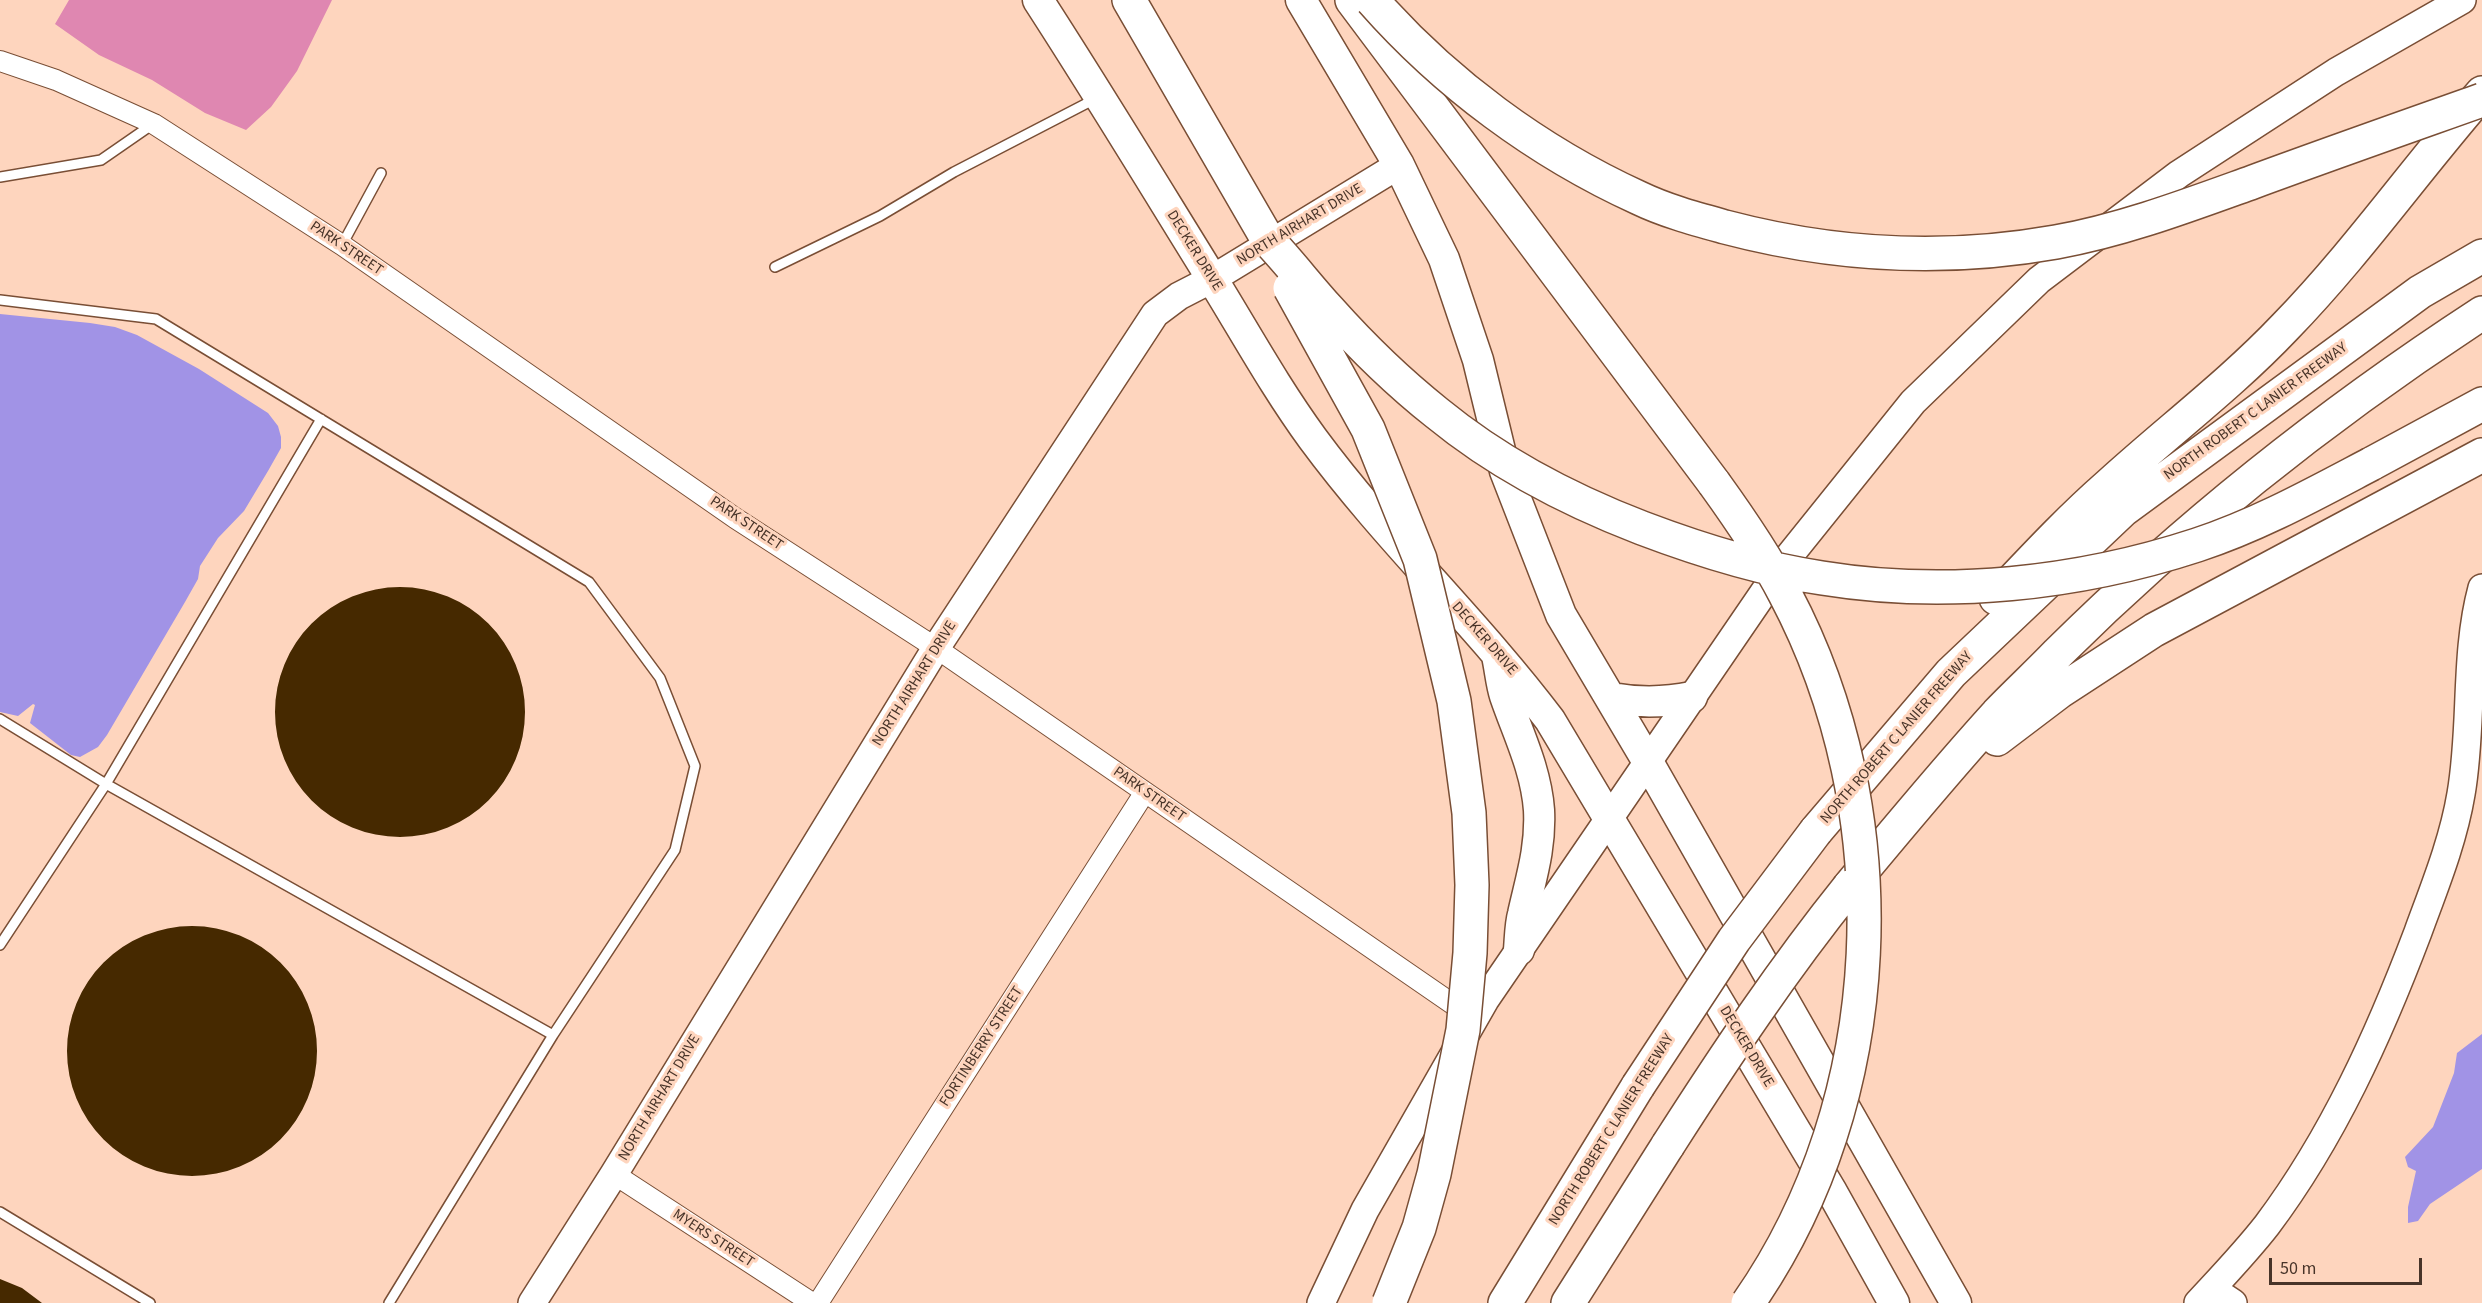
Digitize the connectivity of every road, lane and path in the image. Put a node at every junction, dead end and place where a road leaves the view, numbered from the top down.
1 (1038, 0) edge
2 (1129, 0) edge
3 (1301, 0) edge
4 (1352, 0) edge
5 (1372, 0) edge
6 (2462, 0) edge
7 (0, 62) edge
8 (2482, 93) edge
9 (1098, 97) junction
10 (2482, 100) edge
11 (154, 124) junction
12 (1399, 165) junction
13 (381, 173) dead end
14 (0, 177) edge
15 (1268, 240) junction
16 (342, 245) junction
17 (2482, 256) edge
18 (776, 267) dead end
19 (1212, 279) junction
20 (0, 300) edge
21 (2482, 313) edge
22 (2482, 404) edge
23 (321, 419) junction
24 (2482, 455) edge
25 (2482, 588) edge
26 (936, 648) junction
27 (1497, 653) junction
28 (1951, 673) junction
29 (1611, 698) junction
30 (1692, 698) junction
31 (0, 719) edge
32 (1648, 762) junction
33 (106, 784) junction
34 (1145, 792) junction
35 (1923, 798) junction
36 (1609, 817) junction
37 (0, 945) edge
38 (1519, 950) junction
39 (1474, 1020) junction
40 (553, 1035) junction
41 (614, 1174) junction
42 (0, 1212) edge
43 (2214, 1298) edge
44 (150, 1303) edge
45 (389, 1303) edge
46 (532, 1303) edge
47 (812, 1303) edge
48 (818, 1303) edge
49 (1321, 1303) edge
50 (1389, 1303) edge
51 (1505, 1303) edge
52 (1568, 1303) edge
53 (1748, 1303) edge
54 (1894, 1303) edge
55 (1956, 1303) edge

1 - 9 main road, DECKER DRIVE
2 - 15 highway
3 - 12 main road
4 - 53 highway, bridge
5 - 10 highway, bridge
6 - 30 main road
7 - 11 street, PARK STREET
8 - 28 highway
9 - 18 lane
9 - 19 main road, DECKER DRIVE
11 - 14 lane
11 - 16 street, PARK STREET
12 - 19 main road, NORTH AIRHART DRIVE
12 - 29 main road
13 - 16 lane
15 - 22 highway, bridge
15 - 50 highway, bridge
16 - 26 street, PARK STREET
17 - 28 highway, NORTH ROBERT C LANIER FREEWAY
19 - 26 main road, NORTH AIRHART DRIVE
19 - 27 main road, DECKER DRIVE
20 - 23 lane
21 - 35 highway
23 - 33 lane
23 - 40 lane
24 - 35 highway
25 - 43 main road
26 - 34 street, PARK STREET
26 - 41 main road, NORTH AIRHART DRIVE
27 - 36 main road, DECKER DRIVE
27 - 38 main road
28 - 51 highway, NORTH ROBERT C LANIER FREEWAY, bridge
29 - 30 main road
29 - 32 main road
30 - 32 main road
31 - 33 lane
32 - 36 main road
32 - 55 main road
33 - 37 lane
33 - 40 lane
34 - 39 street, PARK STREET
34 - 48 street, FORTINBERRY STREET
35 - 52 highway, bridge
36 - 38 main road
36 - 54 main road, DECKER DRIVE
38 - 39 main road
39 - 49 main road
40 - 45 lane
41 - 46 main road, NORTH AIRHART DRIVE
41 - 47 street, MYERS STREET
42 - 44 lane

